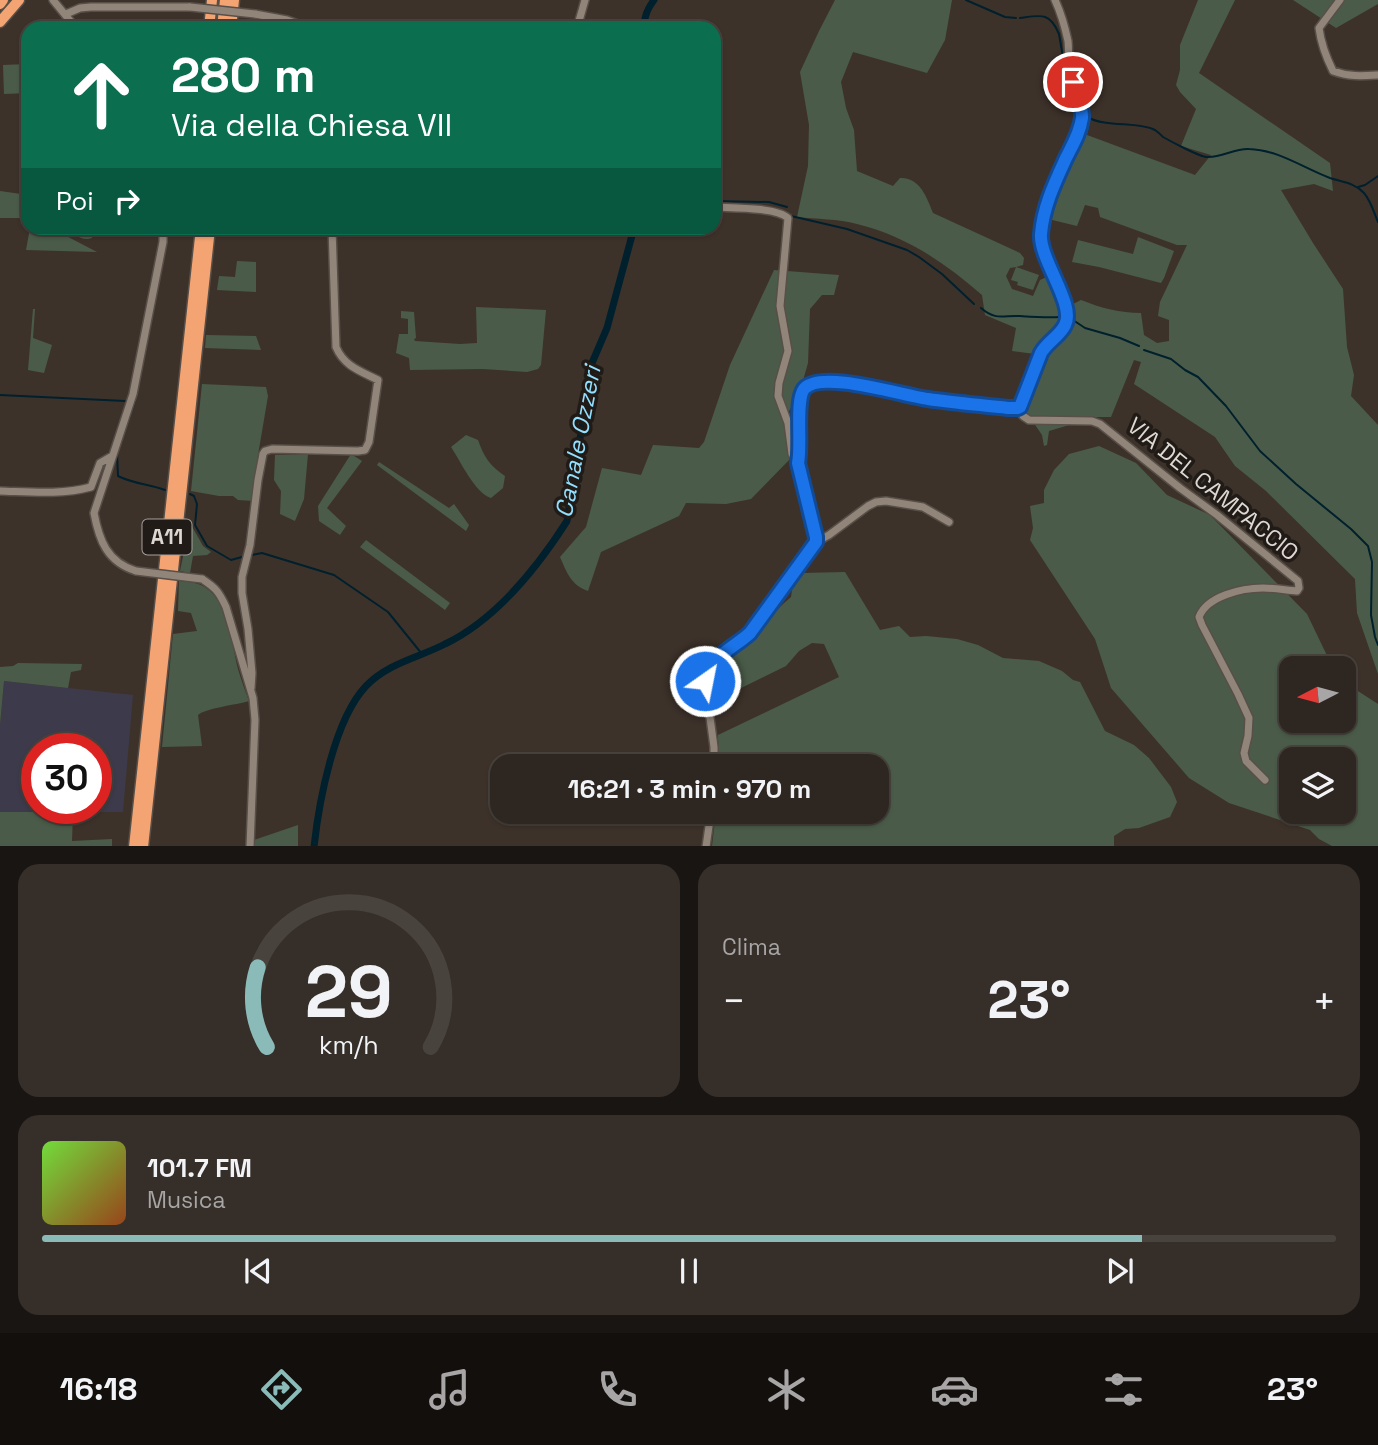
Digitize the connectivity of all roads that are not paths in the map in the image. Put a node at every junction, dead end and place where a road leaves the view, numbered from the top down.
1 (19, 0) edge
2 (53, 0) edge
3 (212, 0) edge
4 (225, 0) edge
5 (234, 0) edge
6 (585, 0) edge
7 (1055, 0) edge
8 (1340, 0) edge
9 (66, 14) junction
10 (71, 21) edge
11 (210, 21) edge
12 (223, 21) edge
13 (232, 21) edge
14 (290, 21) edge
15 (579, 21) edge
16 (0, 22) edge
17 (1378, 75) edge
18 (721, 207) edge
19 (163, 235) edge
20 (200, 235) edge
21 (208, 235) edge
22 (332, 235) edge
23 (1018, 408) junction
24 (112, 456) junction
25 (798, 463) junction
26 (0, 491) edge
27 (948, 522) dead end
28 (816, 542) junction
29 (251, 688) junction
30 (714, 754) edge
31 (1265, 780) dead end
32 (709, 824) edge
33 (134, 846) edge
34 (143, 846) edge
35 (250, 846) edge
36 (706, 846) edge

1 - 16 highway
2 - 9 street
3 - 11 highway
4 - 12 highway
5 - 13 highway
6 - 15 street
7 - 23 street
8 - 17 street
9 - 10 street
9 - 14 street, bridge
18 - 25 street
19 - 24 street
20 - 33 highway, A11
21 - 34 highway, A11
22 - 29 street
23 - 25 street
23 - 31 street, VIA DEL CAMPACCIO
24 - 26 street
24 - 29 street, bridge
25 - 28 street
27 - 28 street
28 - 30 street
29 - 35 street
32 - 36 street

